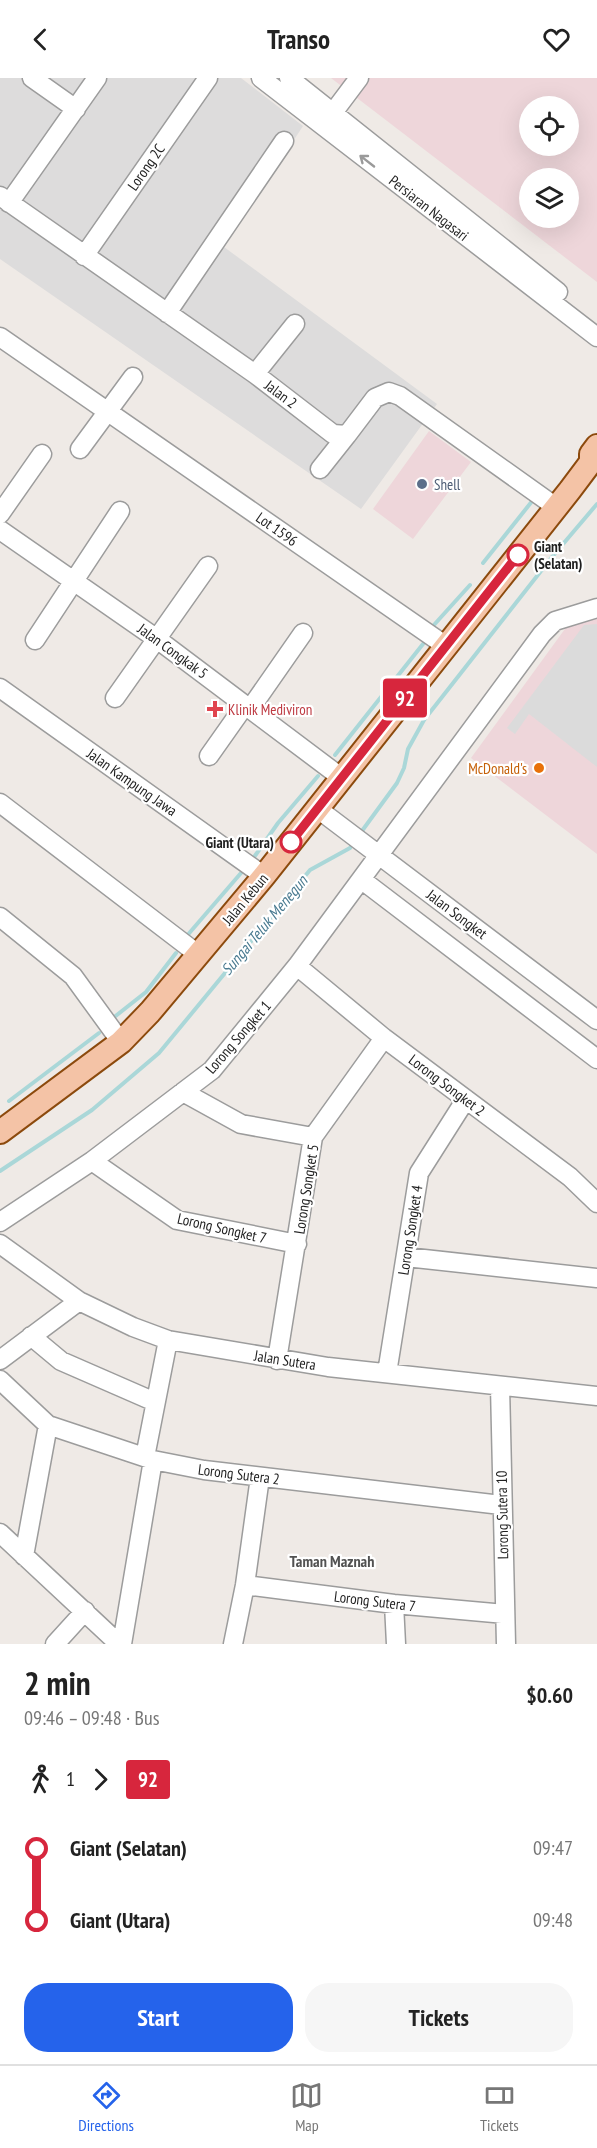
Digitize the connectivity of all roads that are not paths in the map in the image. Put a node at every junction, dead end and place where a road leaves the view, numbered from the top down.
1 (32, 78) edge
2 (97, 78) edge
3 (208, 78) edge
4 (261, 78) edge
5 (290, 78) edge
6 (359, 78) edge
7 (76, 110) junction
8 (327, 119) junction
9 (284, 141) dead end
10 (4, 200) edge
11 (84, 256) junction
12 (167, 313) junction
13 (597, 323) edge
14 (295, 324) dead end
15 (0, 337) edge
16 (597, 337) edge
17 (255, 374) junction
18 (133, 377) dead end
19 (108, 411) junction
20 (346, 435) junction
21 (80, 449) dead end
22 (42, 454) dead end
23 (593, 463) edge
24 (320, 469) dead end
25 (556, 507) junction
26 (120, 512) dead end
27 (0, 514) edge
28 (0, 530) edge
29 (208, 566) dead end
30 (76, 582) junction
31 (597, 608) edge
32 (303, 633) dead end
33 (157, 639) junction
34 (35, 640) dead end
35 (446, 646) junction
36 (0, 688) edge
37 (115, 698) dead end
38 (248, 707) junction
39 (209, 756) dead end
40 (342, 778) junction
41 (0, 803) edge
42 (318, 809) junction
43 (374, 851) junction
44 (264, 876) junction
45 (362, 880) junction
46 (0, 917) edge
47 (199, 955) junction
48 (297, 966) junction
49 (597, 1020) edge
50 (384, 1038) junction
51 (121, 1042) junction
52 (597, 1059) edge
53 (183, 1092) junction
54 (466, 1099) junction
55 (4, 1123) edge
56 (313, 1137) junction
57 (92, 1161) junction
58 (597, 1203) edge
59 (0, 1222) edge
60 (0, 1244) edge
61 (297, 1244) junction
62 (406, 1257) junction
63 (597, 1278) edge
64 (79, 1301) junction
65 (31, 1336) junction
66 (168, 1340) junction
67 (0, 1360) edge
68 (277, 1360) junction
69 (387, 1373) junction
70 (0, 1380) edge
71 (500, 1386) junction
72 (597, 1396) edge
73 (155, 1402) junction
74 (48, 1425) junction
75 (149, 1458) junction
76 (260, 1477) junction
77 (501, 1504) junction
78 (0, 1533) edge
79 (24, 1556) junction
80 (245, 1585) junction
81 (394, 1604) junction
82 (85, 1611) junction
83 (505, 1614) junction
84 (55, 1644) edge
85 (120, 1644) edge
86 (233, 1644) edge
87 (396, 1644) edge
88 (506, 1644) edge

1 - 7 street
2 - 7 street
3 - 11 street, Lorong 2C
4 - 8 street, Persiaran Nagasari
5 - 8 street, Persiaran Nagasari
6 - 8 street
7 - 10 street
8 - 13 street, Persiaran Nagasari
16 -> 8 street, Persiaran Nagasari
9 - 12 street
10 - 11 street, Jalan 2
11 - 12 street, Jalan 2
12 - 17 street, Jalan 2
14 - 17 street
15 - 19 street, Lot 1596
17 - 20 street, Jalan 2
18 - 19 street
19 - 21 street
19 - 35 street, Lot 1596
20 - 24 street
20 - 25 street
22 - 27 street
23 - 25 main road, Jalan Kebun
25 - 35 main road, Jalan Kebun
26 - 30 street
28 - 30 street, Jalan Congkak 5
29 - 33 street
30 - 33 street, Jalan Congkak 5
30 - 34 street
31 - 43 street, Lorong Songket 1
32 - 38 street
33 - 37 street
33 - 38 street, Jalan Congkak 5
35 - 40 main road, Jalan Kebun
36 - 44 street, Jalan Kampung Jawa
38 - 39 street
38 - 40 street, Jalan Congkak 5
40 - 42 main road, Jalan Kebun
41 - 47 street
42 - 43 street, Jalan Songket
42 - 44 main road, Jalan Kebun
43 - 45 street, Lorong Songket 1
43 - 49 street, Jalan Songket
44 - 47 main road, Jalan Kebun
45 - 48 street, Lorong Songket 1
45 - 52 street, Jalan Songket
46 - 51 street
47 - 51 main road, Jalan Kebun
48 - 50 street, Lorong Songket 2
48 - 53 street, Lorong Songket 1
50 - 54 street, Lorong Songket 2
50 - 56 street, Lorong Songket 5
51 - 55 main road, Jalan Kebun
53 - 56 street
53 - 57 street, Lorong Songket 1
54 - 58 street, Lorong Songket 2
54 - 62 street, Lorong Songket 4
56 - 61 street, Lorong Songket 5
57 - 59 street, Lorong Songket 1
57 - 61 street, Lorong Songket 7
60 - 64 street, Jalan Sutera
61 - 68 street, Lorong Songket 5
62 - 63 street
62 - 69 street, Lorong Songket 4
64 - 65 street
64 - 66 street, Jalan Sutera
65 - 67 street
65 - 73 street
66 - 68 street, Jalan Sutera
66 - 73 street
68 - 69 street, Jalan Sutera
69 - 71 street, Jalan Sutera
70 - 74 street, Lorong Sutera 2
71 - 72 street, Jalan Sutera
71 - 77 street, Lorong Sutera 10
73 - 75 street
74 - 75 street, Lorong Sutera 2
74 - 79 street
75 - 76 street, Lorong Sutera 2
75 - 85 street
76 - 77 street, Lorong Sutera 2
76 - 80 street
77 - 83 street, Lorong Sutera 10
78 - 79 street
79 - 82 street
80 - 81 street, Lorong Sutera 7
80 - 86 street
81 - 83 street, Lorong Sutera 7
81 - 87 street
82 - 84 street
82 - 85 street
83 - 88 street, Lorong Sutera 10

